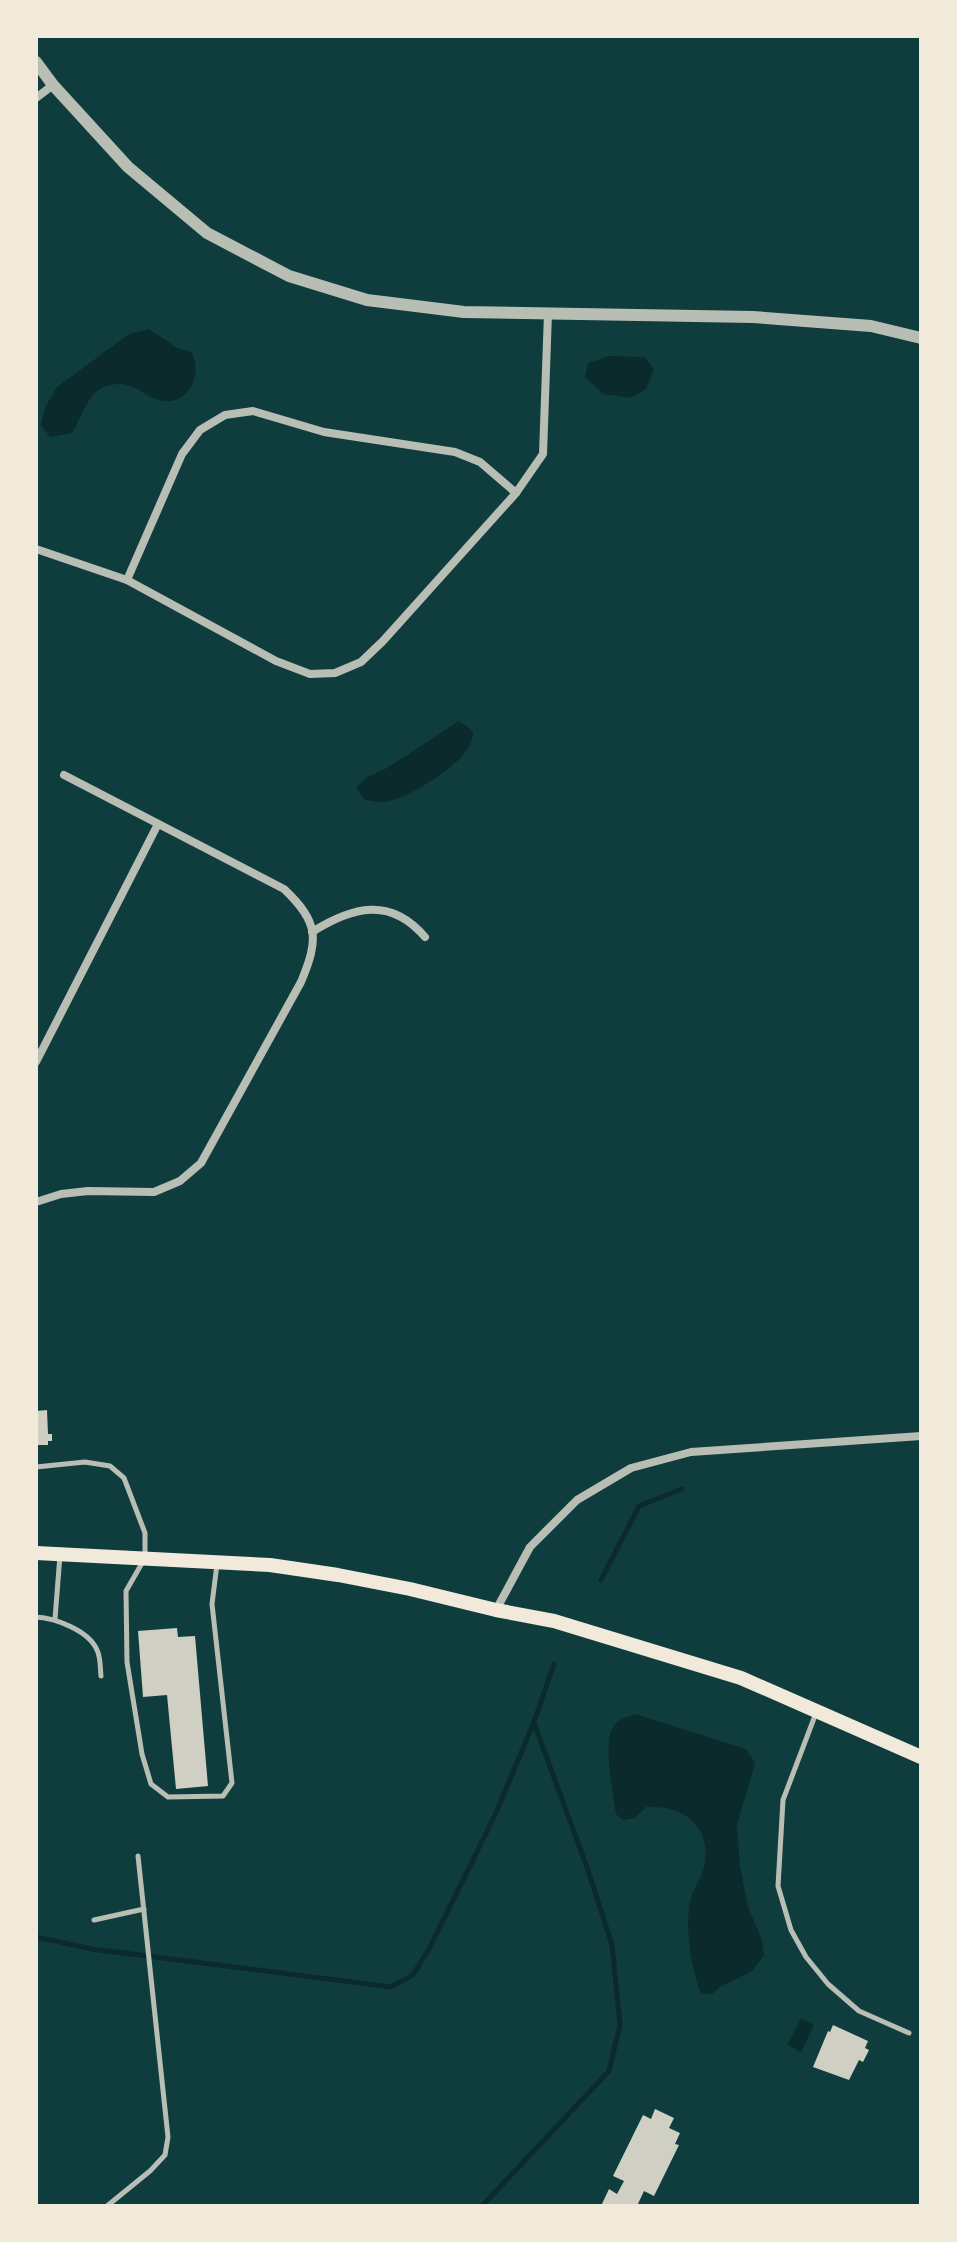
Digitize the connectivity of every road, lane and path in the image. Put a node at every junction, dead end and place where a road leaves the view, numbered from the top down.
1 (36, 62) edge
2 (53, 85) junction
3 (36, 98) edge
4 (548, 313) junction
5 (921, 338) edge
6 (516, 493) junction
7 (36, 549) edge
8 (127, 580) junction
9 (64, 775) dead end
10 (158, 824) junction
11 (312, 932) junction
12 (425, 937) dead end
13 (36, 1062) edge
14 (36, 1202) edge
15 (921, 1436) edge
16 (36, 1467) edge
17 (36, 1553) edge
18 (60, 1554) junction
19 (145, 1558) junction
20 (218, 1561) junction
21 (496, 1610) junction
22 (36, 1617) edge
23 (55, 1619) junction
24 (101, 1676) dead end
25 (817, 1710) junction
26 (921, 1757) edge
27 (138, 1856) dead end
28 (144, 1909) junction
29 (94, 1920) dead end
30 (909, 2033) dead end
31 (107, 2206) edge

1 - 2 street
2 - 3 street
2 - 4 street
4 - 5 street
4 - 6 street
6 - 8 street
6 - 8 street
7 - 8 street
9 - 10 street
10 - 11 street
10 - 13 street
11 - 12 street
11 - 14 street
15 - 21 street
16 - 19 lane
17 - 18 main road
18 - 19 main road
18 - 23 lane
19 - 20 main road
19 - 20 lane
20 - 21 main road
21 - 25 main road
22 - 23 lane
23 - 24 lane
25 - 26 main road
25 - 30 lane
27 - 28 lane
28 - 29 lane
28 - 31 lane

